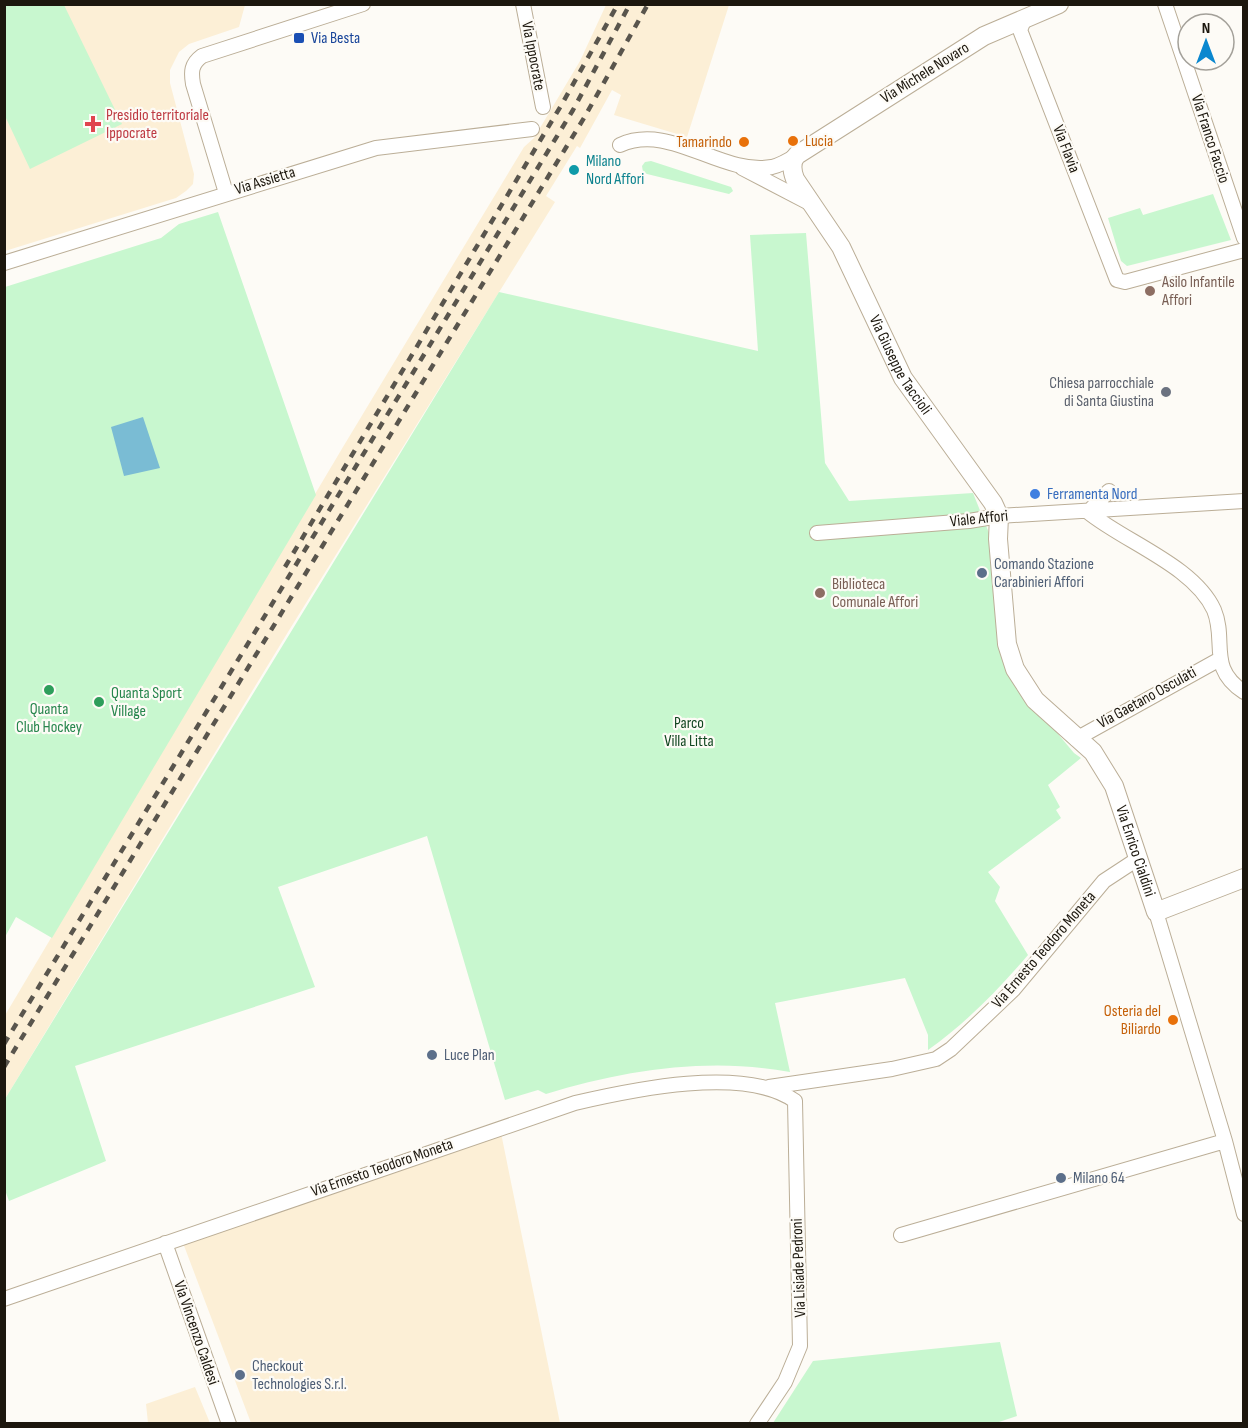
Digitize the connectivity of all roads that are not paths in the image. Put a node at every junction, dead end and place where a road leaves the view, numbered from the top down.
1 (363, 4) edge
2 (523, 4) edge
3 (1059, 4) edge
4 (1165, 4) edge
5 (1025, 18) junction
6 (543, 107) dead end
7 (532, 129) dead end
8 (620, 145) dead end
9 (797, 155) junction
10 (733, 163) junction
11 (226, 193) junction
12 (816, 206) junction
13 (1244, 238) edge
14 (1244, 250) edge
15 (4, 263) edge
16 (1109, 490) dead end
17 (1244, 501) edge
18 (1088, 512) junction
19 (999, 516) junction
20 (817, 533) dead end
21 (1220, 658) junction
22 (1244, 693) edge
23 (1076, 739) junction
24 (1136, 860) junction
25 (1244, 878) edge
26 (1156, 912) junction
27 (818, 1081) junction
28 (768, 1087) junction
29 (795, 1101) junction
30 (1225, 1142) junction
31 (1244, 1214) edge
32 (901, 1235) dead end
33 (165, 1243) junction
34 (4, 1299) edge
35 (229, 1424) edge
36 (757, 1424) edge

1 - 11 street
2 - 6 street, Via Ippocrate
3 - 5 street, Via Michele Novaro
4 - 13 street, Via Franco Faccio
5 - 9 street, Via Michele Novaro
5 - 14 street, Via Flavia
7 - 11 street, Via Assietta
8 - 10 street
9 - 10 street
9 - 12 street, Via Giuseppe Taccioli
10 - 12 street
11 - 15 street, Via Assietta
12 - 19 street, Via Giuseppe Taccioli
16 - 18 street
17 - 18 street, Viale Affori
18 - 19 street, Viale Affori
18 - 21 street
19 - 20 street, Viale Affori
19 - 23 street, Via Enrico Cialdini
21 - 22 street
21 - 23 street, Via Gaetano Osculati
23 - 24 street, Via Enrico Cialdini
24 - 26 street, Via Enrico Cialdini
24 - 27 street, Via Ernesto Teodoro Moneta
25 - 26 street
26 - 30 street, Via Enrico Cialdini
27 - 28 street, Via Ernesto Teodoro Moneta
27 - 29 street
28 - 29 street, Via Ernesto Teodoro Moneta
28 - 33 street, Via Ernesto Teodoro Moneta
29 - 36 street, Via Lisiade Pedroni
30 - 31 street, Via Enrico Cialdini
30 - 32 street
33 - 34 street, Via Ernesto Teodoro Moneta
33 - 35 street, Via Vincenzo Caldesi

